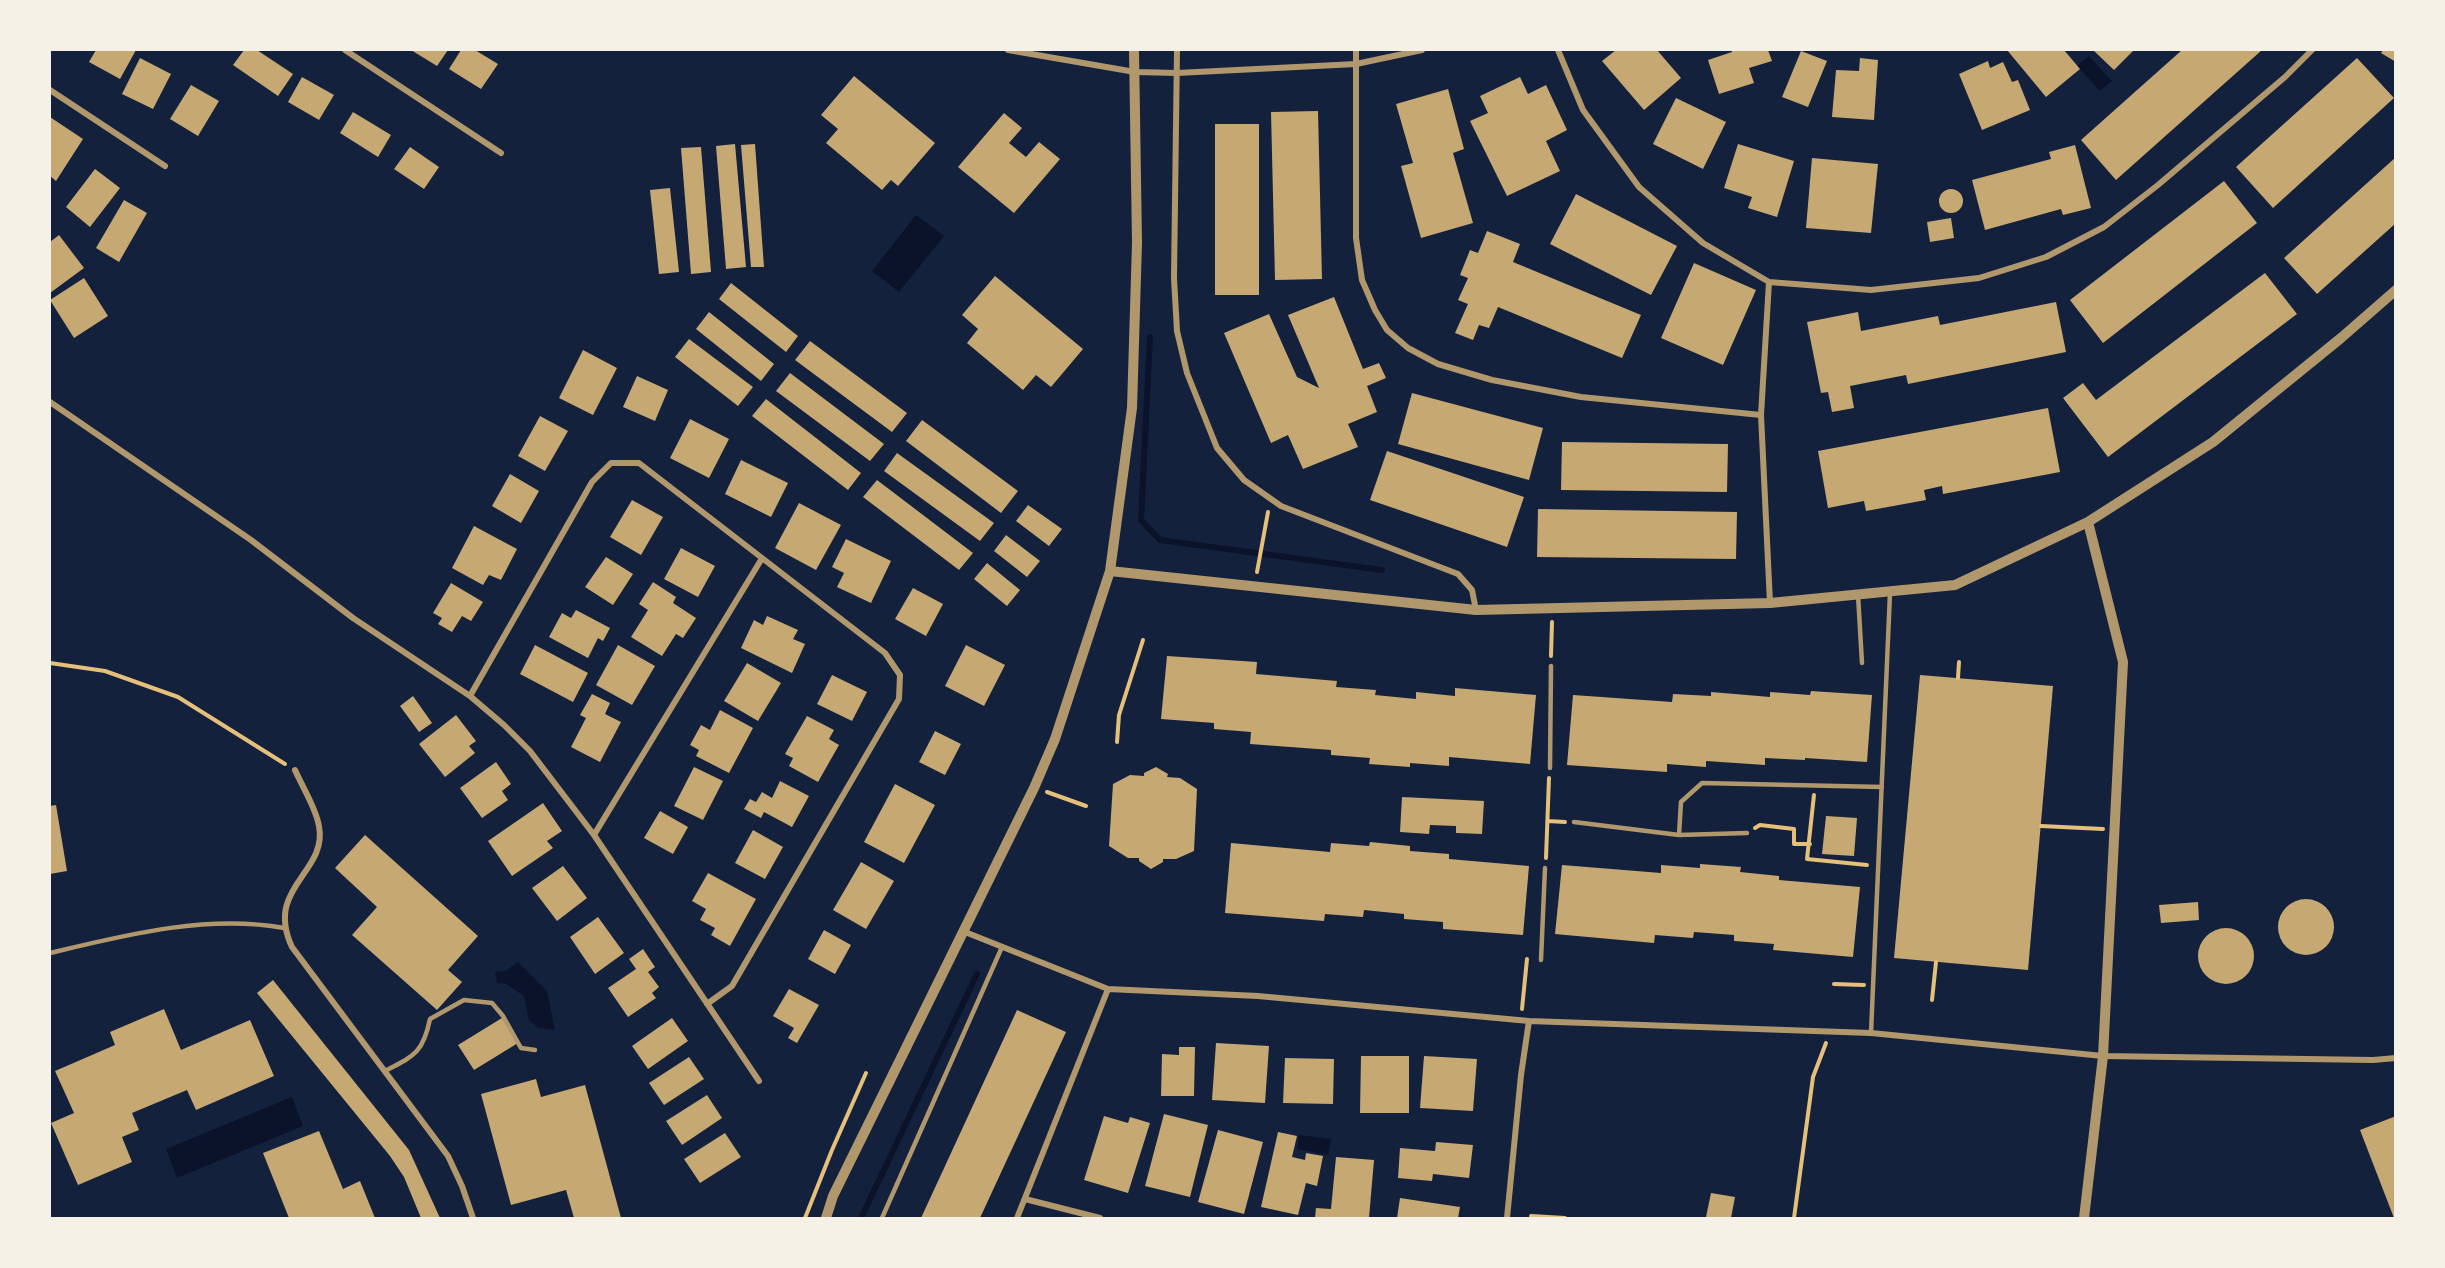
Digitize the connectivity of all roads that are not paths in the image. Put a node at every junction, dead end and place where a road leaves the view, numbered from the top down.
1 (345, 50) edge
2 (1008, 50) edge
3 (1134, 50) edge
4 (1177, 50) edge
5 (1356, 50) edge
6 (1422, 50) edge
7 (1558, 50) edge
8 (2312, 50) edge
9 (1356, 64) junction
10 (1135, 72) junction
11 (1177, 74) junction
12 (50, 90) edge
13 (501, 153) dead end
14 (165, 166) dead end
15 (1769, 282) junction
16 (2396, 290) edge
17 (50, 402) edge
18 (1761, 415) junction
19 (2088, 522) junction
20 (761, 560) junction
21 (1110, 572) junction
22 (1890, 593) junction
23 (1858, 595) junction
24 (1770, 603) junction
25 (1476, 610) junction
26 (1862, 663) dead end
27 (1551, 666) road end
28 (470, 696) junction
29 (1550, 768) road end
30 (295, 770) road end
31 (1882, 787) junction
32 (1574, 822) dead end
33 (1747, 833) dead end
34 (594, 835) junction
35 (1678, 836) junction
36 (1545, 868) road end
37 (284, 928) junction
38 (965, 932) junction
39 (1002, 947) junction
40 (50, 953) edge
41 (1541, 960) dead end
42 (1108, 989) junction
43 (707, 1004) junction
44 (1529, 1021) junction
45 (1871, 1033) junction
46 (535, 1050) dead end
47 (2103, 1056) junction
48 (2396, 1058) edge
49 (385, 1071) junction
50 (759, 1081) dead end
51 (1026, 1200) junction
52 (473, 1218) edge
53 (826, 1218) edge
54 (882, 1218) edge
55 (1017, 1218) edge
56 (1100, 1218) edge
57 (1507, 1218) edge
58 (2084, 1218) edge

1 - 13 street
2 - 10 street
3 - 10 street
4 - 11 street
5 - 9 street
6 - 9 street
7 - 15 street
8 - 15 street
9 - 11 street
9 - 18 street
10 - 11 street
10 - 21 street
11 - 25 street
12 - 14 street
15 - 18 street
16 - 19 street
17 - 28 street
18 - 24 street
19 - 22 street
19 - 47 street
20 - 28 street
20 - 34 street
20 - 43 street
21 - 25 street
21 - 38 street
22 - 23 street
22 - 31 lane
23 - 24 street
23 - 26 lane
24 - 25 street
27 - 29 lane
28 - 34 street
30 - 37 street
31 - 35 lane
31 - 45 lane
32 - 35 lane
33 - 35 lane
34 - 43 street
36 - 41 lane
37 - 40 lane
37 - 49 street
38 - 39 street
38 - 53 street
39 - 42 street
39 - 54 lane
42 - 44 street
42 - 51 street
43 - 50 street
44 - 45 street
44 - 57 street
45 - 47 street
46 - 49 lane
47 - 48 street
47 - 58 street
49 - 52 street
51 - 55 street
51 - 56 street

